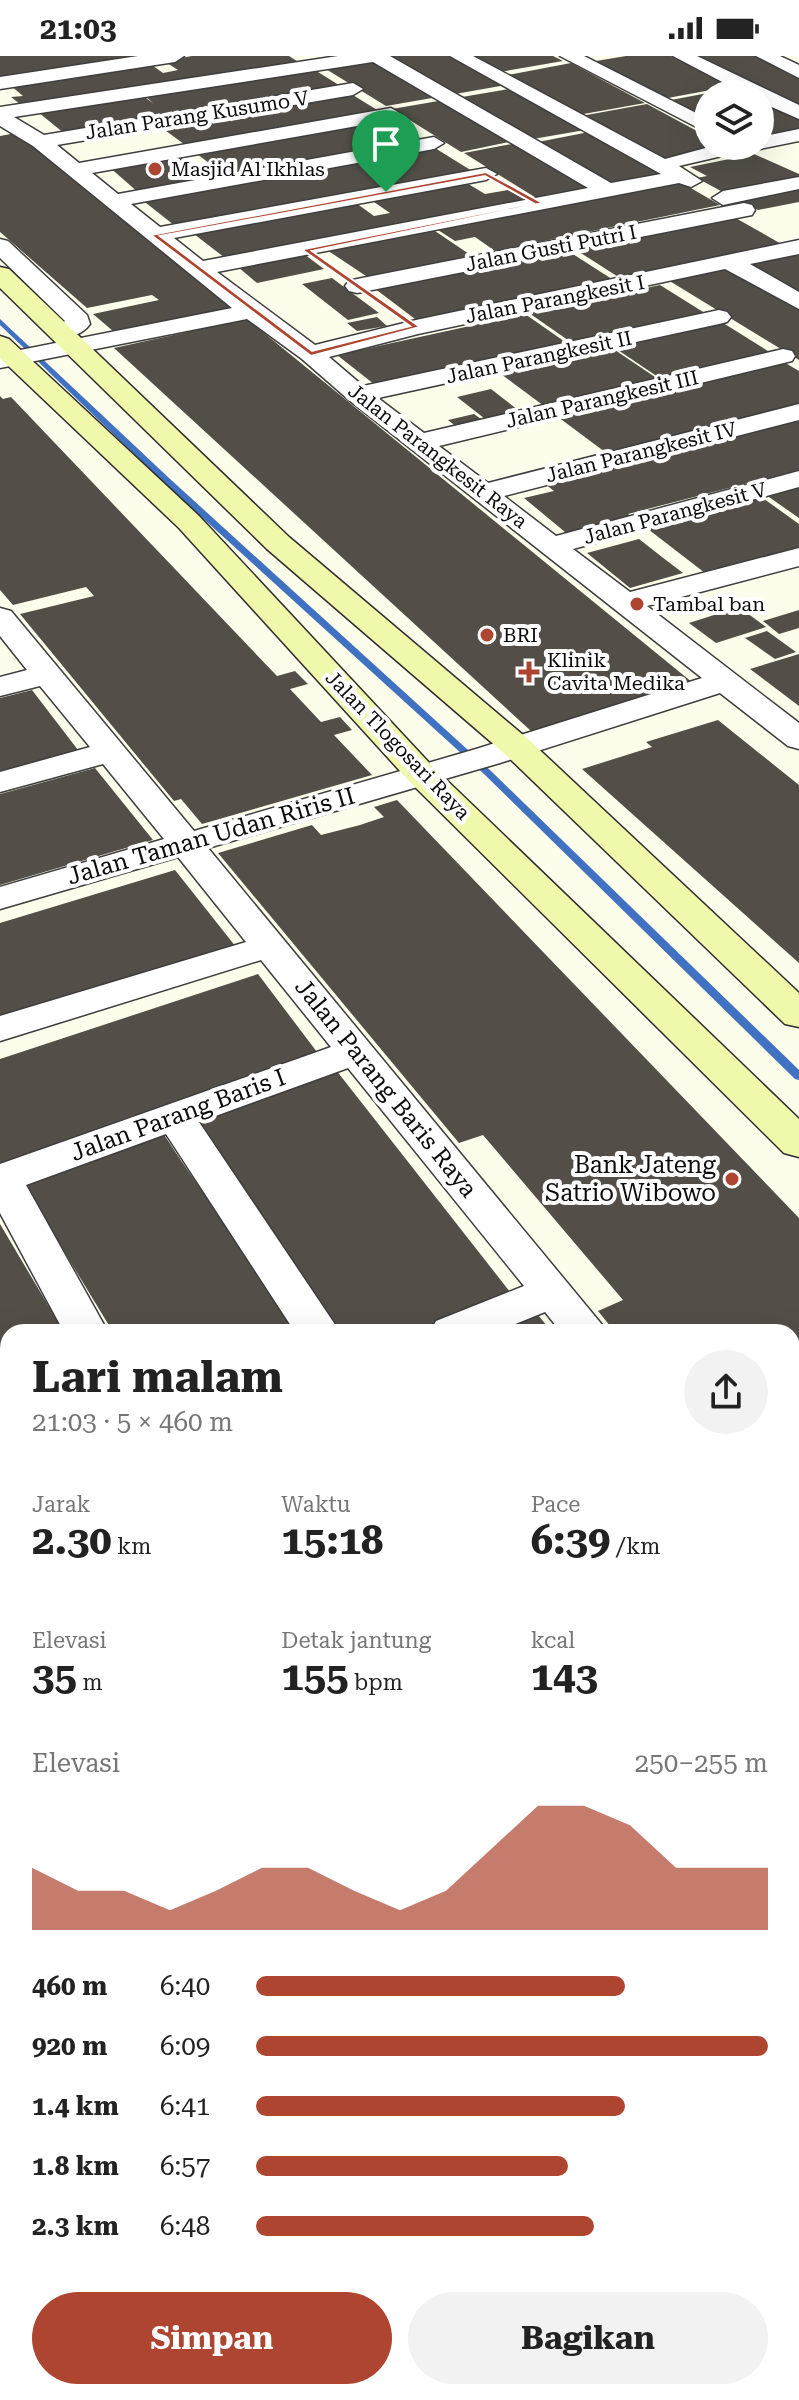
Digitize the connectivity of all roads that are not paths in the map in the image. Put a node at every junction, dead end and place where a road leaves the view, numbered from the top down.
1 (376, 56) edge
2 (459, 56) edge
3 (600, 56) edge
4 (682, 56) edge
5 (765, 56) edge
6 (160, 57) edge
7 (574, 58) edge
8 (306, 61) edge
9 (550, 65) dead end
10 (799, 72) edge
11 (731, 80) edge
12 (496, 82) junction
13 (0, 83) edge
14 (353, 89) junction
15 (445, 96) junction
16 (774, 101) edge
17 (400, 106) junction
18 (799, 113) edge
19 (5, 116) edge
20 (694, 120) edge
21 (799, 135) edge
22 (774, 141) edge
23 (40, 142) junction
24 (447, 151) junction
25 (774, 154) edge
26 (694, 157) edge
27 (779, 157) dead end
28 (661, 164) junction
29 (74, 170) junction
30 (682, 176) junction
31 (499, 181) junction
32 (799, 183) edge
33 (609, 191) junction
34 (723, 198) junction
35 (113, 201) junction
36 (539, 203) junction
37 (744, 210) junction
38 (155, 235) junction
39 (0, 246) edge
40 (799, 246) edge
41 (306, 250) junction
42 (731, 263) junction
43 (197, 269) junction
44 (0, 274) edge
45 (344, 277) junction
46 (654, 279) junction
47 (799, 302) edge
48 (251, 311) junction
49 (719, 317) junction
50 (416, 327) junction
51 (70, 342) junction
52 (311, 354) junction
53 (9, 355) edge
54 (791, 361) edge
55 (486, 368) junction
56 (508, 385) dead end
57 (358, 395) junction
58 (799, 412) edge
59 (421, 442) junction
60 (799, 479) edge
61 (483, 493) junction
62 (551, 546) junction
63 (799, 557) edge
64 (624, 603) junction
65 (0, 617) edge
66 (47, 674) junction
67 (725, 681) junction
68 (0, 687) edge
69 (799, 739) edge
70 (110, 752) junction
71 (502, 752) junction
72 (429, 773) junction
73 (0, 782) edge
74 (186, 844) junction
75 (0, 898) edge
76 (270, 946) junction
77 (799, 1015) edge
78 (0, 1029) edge
79 (357, 1051) junction
80 (174, 1116) junction
81 (799, 1143) edge
82 (1, 1178) edge
83 (552, 1292) junction
84 (82, 1324) edge
85 (313, 1324) edge
86 (472, 1324) edge
87 (579, 1324) edge

1 - 8 street
1 - 15 street
2 - 12 street
3 - 7 street
4 - 11 street
5 - 10 street
6 - 13 street
7 - 9 street
7 - 20 street
8 - 14 street
8 - 19 street
12 - 15 street
12 - 28 street
14 - 17 street
14 - 23 street, Jalan Parang Kusumo V
15 - 17 street
15 - 33 street
16 - 18 street
17 - 24 street
17 - 29 street
19 - 23 street, Jalan Parangkesit Raya
21 - 22 street
23 - 29 street, Jalan Parangkesit Raya
24 - 31 street
24 - 35 street
25 - 27 street
26 - 28 street
28 - 30 street
29 - 35 street, Jalan Parangkesit Raya
30 - 33 street
30 - 34 street
31 - 36 street
31 - 38 street
32 - 34 street
33 - 36 street
34 - 37 street
35 - 38 street, Jalan Parangkesit Raya
36 - 41 street
37 - 40 street
37 - 45 street, Jalan Gusti Putri I
38 - 43 street, Jalan Parangkesit Raya
39 - 51 street
40 - 42 street, Jalan Parangkesit I
41 - 43 street
41 - 45 street
42 - 46 street, Jalan Parangkesit I
42 - 47 street
43 - 48 street, Jalan Parangkesit Raya
44 - 51 street
45 - 50 street
46 - 49 street
46 - 50 street, Jalan Parangkesit I
48 - 51 street
48 - 52 street, Jalan Parangkesit Raya
49 - 54 street
49 - 55 street, Jalan Parangkesit II
50 - 52 street, Jalan Parangkesit I
51 - 53 street
51 - 71 street
52 - 57 street, Jalan Parangkesit Raya
53 - 72 street, Jalan Tlogosari Raya
54 - 59 street, Jalan Parangkesit III
55 - 56 street
55 - 57 street, Jalan Parangkesit II
57 - 59 street, Jalan Parangkesit Raya
58 - 61 street, Jalan Parangkesit IV
59 - 61 street, Jalan Parangkesit Raya
60 - 62 street, Jalan Parangkesit V
61 - 62 street, Jalan Parangkesit Raya
62 - 64 street, Jalan Parangkesit Raya
63 - 64 street
64 - 67 street, Jalan Parangkesit Raya
65 - 66 street, Jalan Parang Baris Raya
66 - 68 street
66 - 70 street, Jalan Parang Baris Raya
67 - 69 street, Jalan Parangkesit Raya
67 - 71 street, Jalan Taman Udan Riris II
70 - 73 street
70 - 74 street, Jalan Parang Baris Raya
71 - 72 street, Jalan Taman Udan Riris II
71 - 77 street
72 - 74 street, Jalan Taman Udan Riris II
72 - 81 street, Jalan Tlogosari Raya
74 - 75 street, Jalan Taman Udan Riris II
74 - 76 street, Jalan Parang Baris Raya
76 - 78 street
76 - 79 street, Jalan Parang Baris Raya
79 - 80 street, Jalan Parang Baris I
79 - 83 street, Jalan Parang Baris Raya
80 - 82 street, Jalan Parang Baris I
80 - 85 street
82 - 84 street
83 - 86 street
83 - 87 street, Jalan Parang Baris Raya

